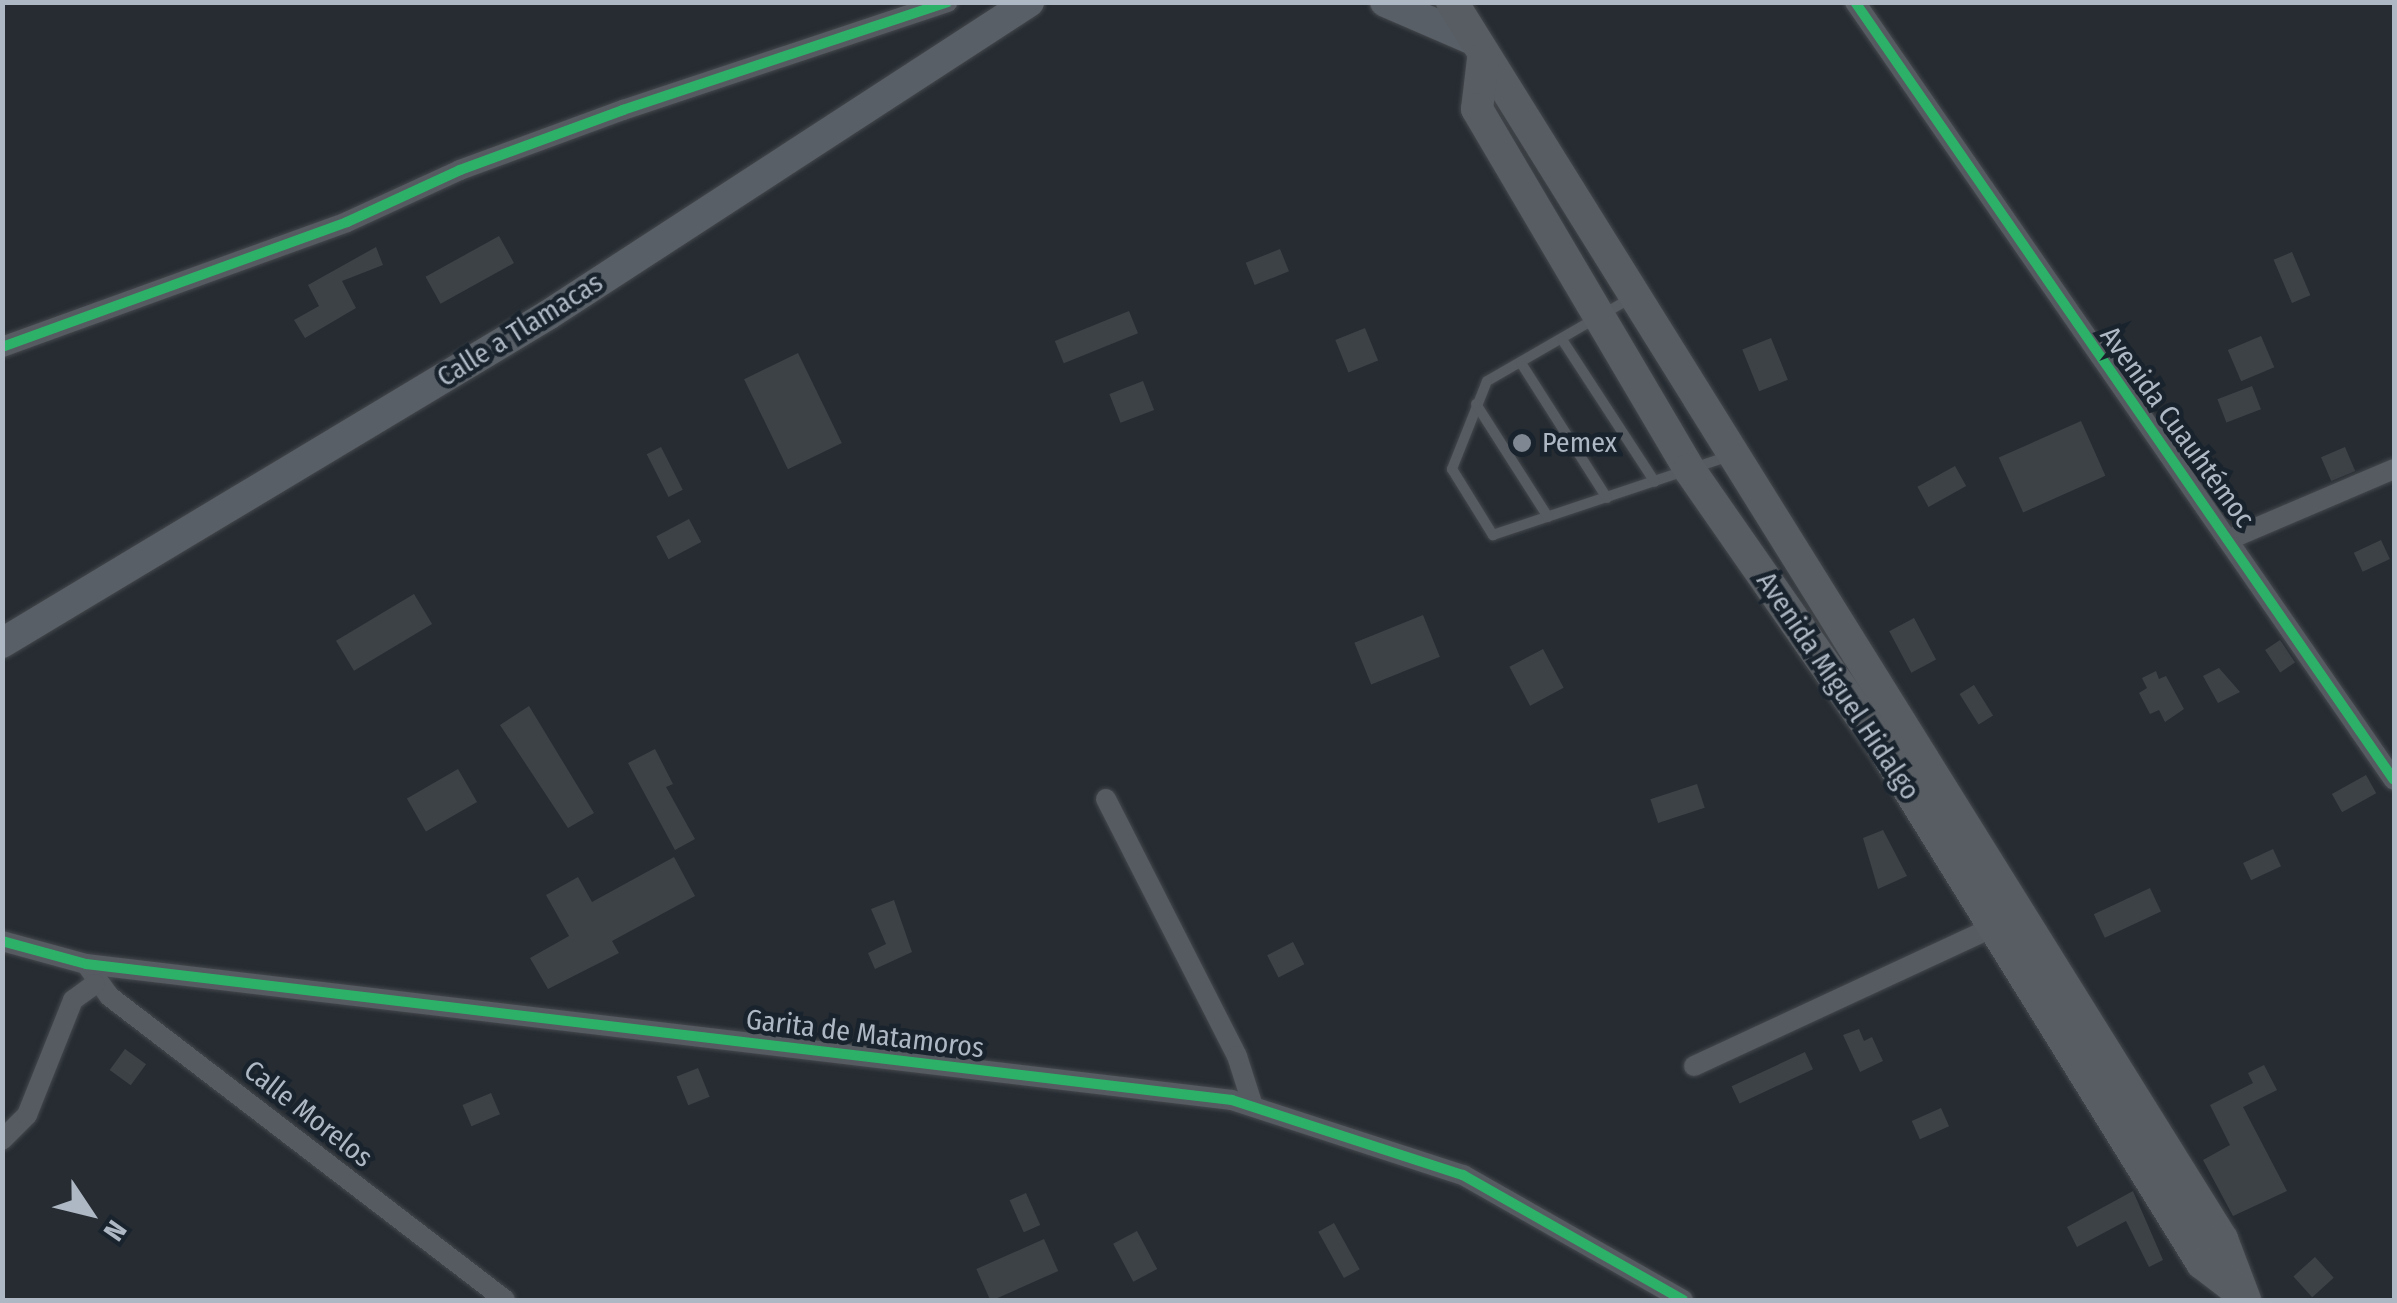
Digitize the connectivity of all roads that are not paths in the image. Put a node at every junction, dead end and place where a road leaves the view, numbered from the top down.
1 (948, 2) edge
2 (1030, 2) edge
3 (1385, 2) edge
4 (1452, 2) edge
5 (1855, 2) edge
6 (1477, 49) junction
7 (1633, 297) junction
8 (1597, 317) junction
9 (1563, 341) junction
10 (2, 347) edge
11 (1521, 363) junction
12 (1476, 404) junction
13 (1730, 456) junction
14 (1689, 468) junction
15 (2394, 469) edge
16 (1655, 482) junction
17 (1607, 498) junction
18 (1548, 517) junction
19 (2230, 539) junction
20 (2, 643) edge
21 (1894, 741) junction
22 (2394, 780) edge
23 (1106, 799) dead end
24 (1994, 927) junction
25 (2, 941) edge
26 (86, 964) junction
27 (2037, 970) junction
28 (95, 984) junction
29 (1694, 1066) dead end
30 (1253, 1106) junction
31 (2, 1140) edge
32 (2243, 1297) edge
33 (505, 1300) edge
34 (1684, 1300) edge

1 - 10 street
2 - 20 main road, Calle a Tlamacas
3 - 6 main road
4 - 6 main road, Avenida Miguel Hidalgo
5 - 19 street, Avenida Cuauhtémoc
6 - 7 main road, Avenida Miguel Hidalgo
6 - 8 main road, Avenida Miguel Hidalgo
7 - 8 lane
7 - 13 main road, Avenida Miguel Hidalgo
8 - 9 lane
8 - 14 main road, Avenida Miguel Hidalgo
9 - 11 lane
9 - 16 lane
11 - 12 lane
11 - 17 lane
12 - 18 lane
12 - 18 lane
13 - 14 lane
13 - 21 main road, Avenida Miguel Hidalgo
14 - 16 lane
14 - 21 main road, Avenida Miguel Hidalgo
15 - 19 street
16 - 17 lane
17 - 18 lane
19 - 22 street, Avenida Cuauhtémoc
21 - 24 main road, Avenida Miguel Hidalgo
21 - 27 main road, Avenida Miguel Hidalgo
23 - 30 street
24 - 27 main road, Avenida Miguel Hidalgo
24 - 29 street
25 - 26 street, Garita de Matamoros
26 - 28 street, Calle Morelos
26 - 30 street, Garita de Matamoros
27 - 32 main road, Avenida Miguel Hidalgo
28 - 31 street
28 - 33 street, Calle Morelos
30 - 34 street, Garita de Matamoros

